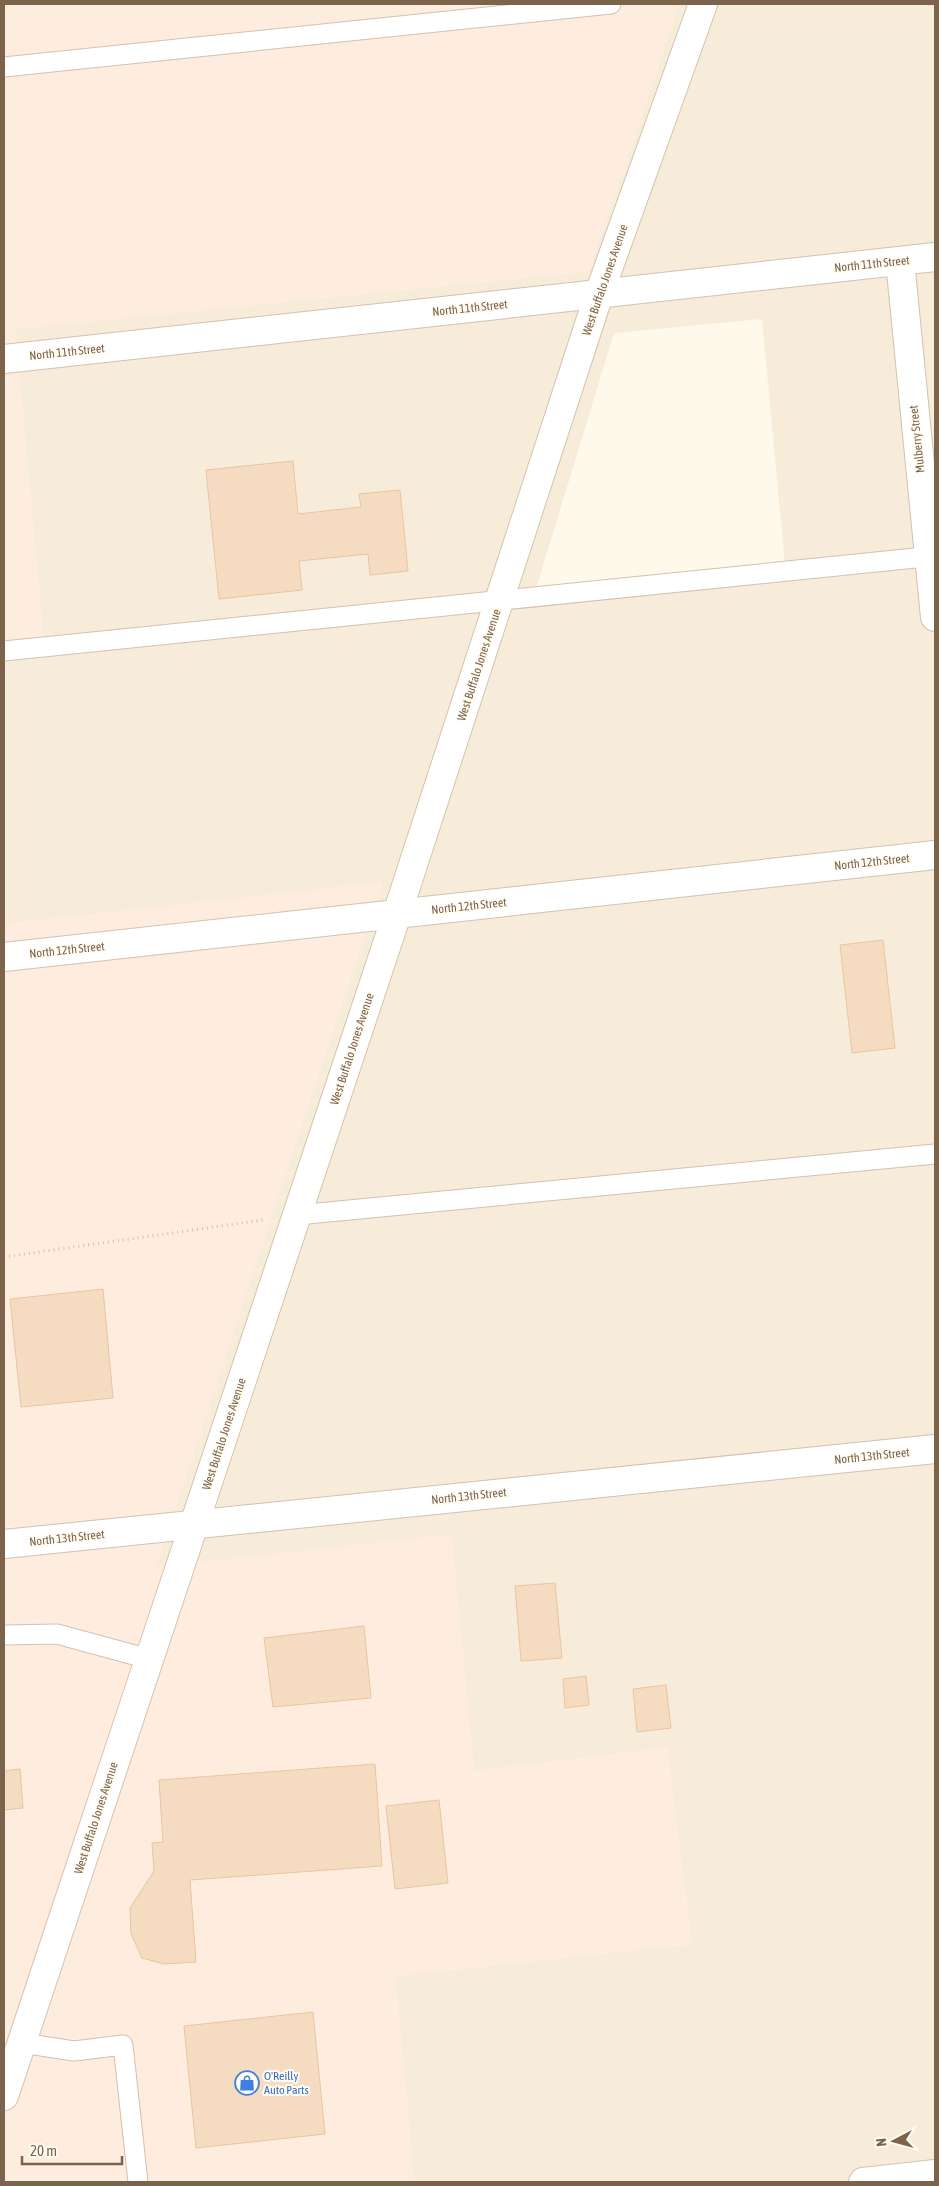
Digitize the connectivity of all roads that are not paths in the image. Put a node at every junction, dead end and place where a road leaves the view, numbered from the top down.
1 (611, 4) edge
2 (703, 4) edge
3 (4, 67) edge
4 (935, 257) edge
5 (900, 261) junction
6 (599, 294) junction
7 (4, 359) edge
8 (932, 556) edge
9 (501, 600) junction
10 (935, 617) edge
11 (4, 651) edge
12 (935, 855) edge
13 (397, 914) junction
14 (4, 957) edge
15 (935, 1154) edge
16 (297, 1215) junction
17 (935, 1449) edge
18 (194, 1524) junction
19 (4, 1544) edge
20 (4, 1635) edge
21 (149, 1659) junction
22 (22, 2043) junction
23 (4, 2096) edge
24 (935, 2174) edge
25 (138, 2182) edge
26 (863, 2182) edge

1 - 3 lane
2 - 6 street, West Buffalo Jones Avenue
4 - 5 street, North 11th Street
5 - 6 street, North 11th Street
5 - 8 street, Mulberry Street
6 - 7 street, North 11th Street
6 - 9 street, West Buffalo Jones Avenue
8 - 9 lane
8 - 10 street, Mulberry Street
9 - 11 lane
9 - 13 street, West Buffalo Jones Avenue
12 - 13 street, North 12th Street
13 - 14 street, North 12th Street
13 - 16 street, West Buffalo Jones Avenue
15 - 16 lane
16 - 18 street, West Buffalo Jones Avenue
17 - 18 street, North 13th Street
18 - 19 street, North 13th Street
18 - 21 street, West Buffalo Jones Avenue
20 - 21 lane
21 - 22 street, West Buffalo Jones Avenue
22 - 23 street, West Buffalo Jones Avenue
22 - 25 lane
24 - 26 street

